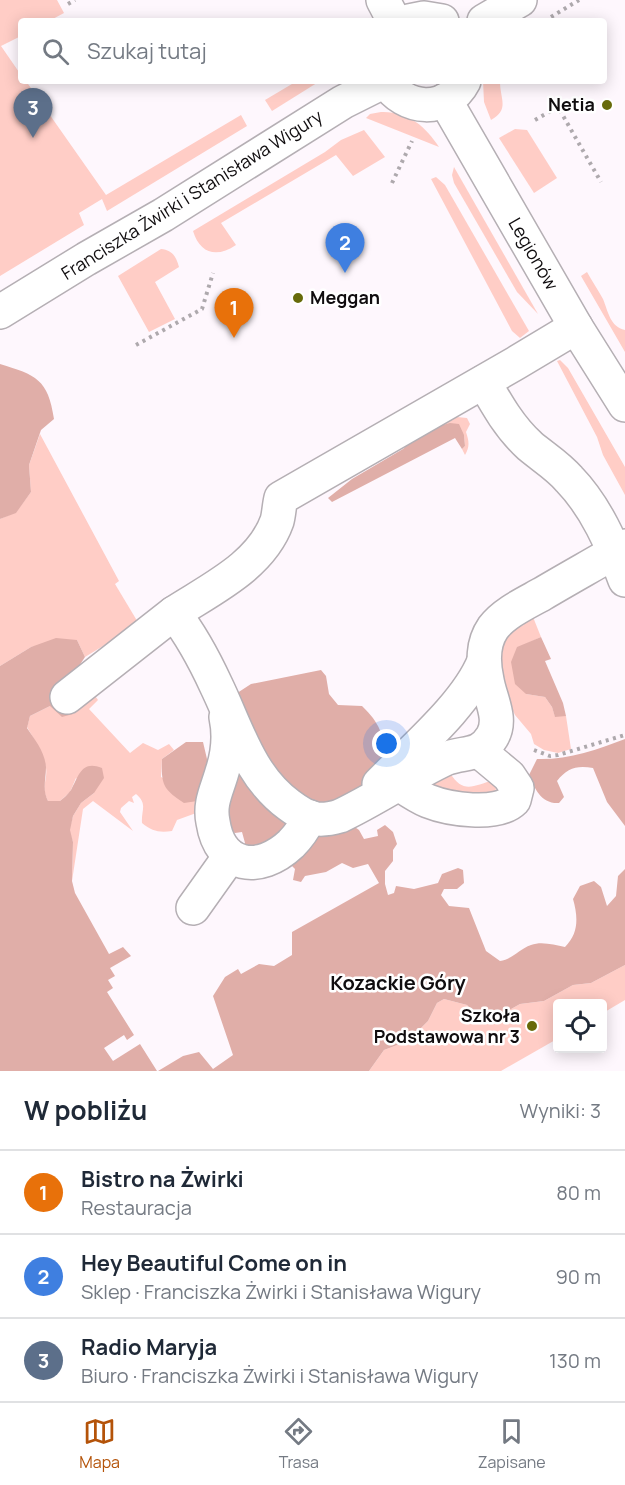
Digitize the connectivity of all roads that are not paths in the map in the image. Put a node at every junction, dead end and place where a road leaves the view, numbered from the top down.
1 (383, 0) edge
2 (520, 0) edge
3 (392, 18) edge
4 (489, 18) edge
5 (380, 84) edge
6 (388, 84) edge
7 (455, 91) edge
8 (0, 312) edge
9 (576, 327) junction
10 (484, 382) junction
11 (625, 405) edge
12 (622, 559) edge
13 (174, 613) junction
14 (484, 661) junction
15 (67, 697) dead end
16 (222, 698) junction
17 (479, 752) junction
18 (399, 784) junction
19 (357, 807) junction
20 (310, 817) junction
21 (230, 856) junction
22 (193, 908) dead end

1 - 3 street
2 - 4 street
5 - 8 street, Franciszka Żwirki i Stanisława Wigury
6 - 7 street
7 - 9 street, Legionów
9 - 10 street
9 - 11 street, Legionów
10 - 12 street
10 - 13 street
12 - 14 street
13 - 15 street
13 - 16 street
14 - 17 street
14 - 19 street
16 - 20 street
16 - 21 street
17 - 18 street
17 - 18 street
18 - 19 street
19 - 20 street
20 - 21 street
21 - 22 street

